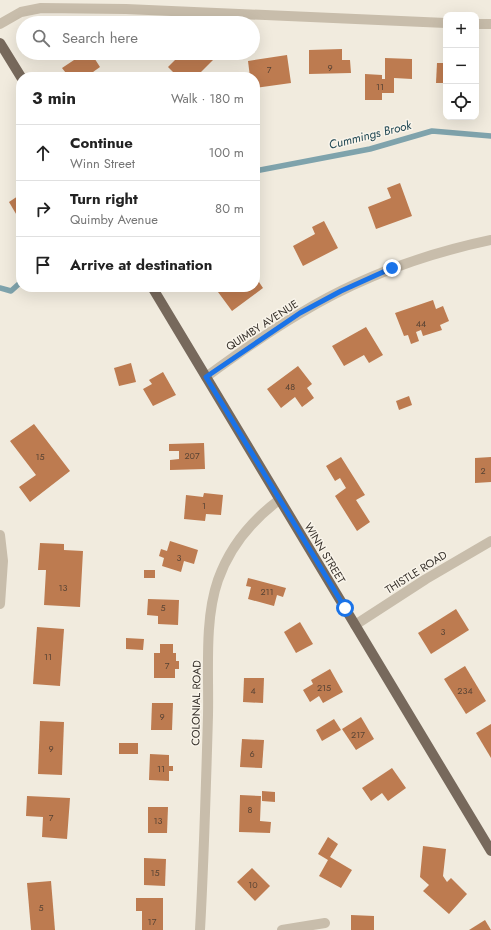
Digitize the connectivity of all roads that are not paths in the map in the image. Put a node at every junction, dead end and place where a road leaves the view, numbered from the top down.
1 (443, 23) edge
2 (0, 24) edge
3 (479, 24) edge
4 (491, 24) edge
5 (0, 43) edge
6 (18, 72) edge
7 (491, 240) edge
8 (155, 292) edge
9 (206, 377) junction
10 (279, 500) junction
11 (0, 535) edge
12 (491, 541) edge
13 (0, 604) edge
14 (355, 625) junction
15 (491, 851) edge
16 (325, 923) dead end
17 (200, 930) edge
18 (282, 930) edge

1 - 2 street
3 - 4 street
5 - 6 main road
7 - 9 street, QUIMBY AVENUE
8 - 9 main road, WINN STREET
9 - 10 main road, WINN STREET
10 - 14 main road, WINN STREET
10 - 17 street, COLONIAL ROAD
11 - 13 street
12 - 14 street, THISTLE ROAD
14 - 15 main road, WINN STREET
16 - 18 street

